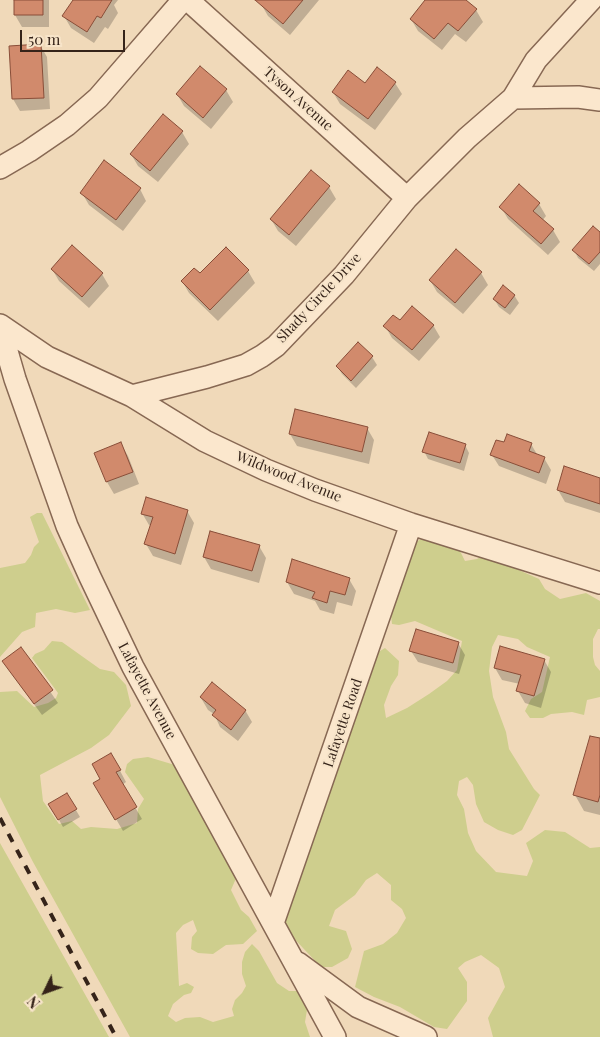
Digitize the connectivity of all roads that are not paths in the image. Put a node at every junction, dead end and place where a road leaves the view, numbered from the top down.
1 (183, 0) edge
2 (188, 0) edge
3 (591, 0) edge
4 (513, 98) junction
5 (600, 100) edge
6 (0, 168) edge
7 (408, 198) junction
8 (0, 326) edge
9 (132, 396) junction
10 (412, 524) junction
11 (600, 583) edge
12 (273, 923) junction
13 (294, 960) junction
14 (335, 1037) edge
15 (426, 1037) edge

1 - 6 street
2 - 7 street, Tyson Avenue
3 - 4 street
4 - 5 street
4 - 7 street, Shady Circle Drive
7 - 9 street, Shady Circle Drive
8 - 9 street, Wildwood Avenue
8 - 12 street, Lafayette Avenue
9 - 10 street, Wildwood Avenue
10 - 11 street, Wildwood Avenue
10 - 12 street, Lafayette Road
12 - 13 street, Lafayette Avenue
13 - 14 street, Lafayette Avenue
13 - 15 street

